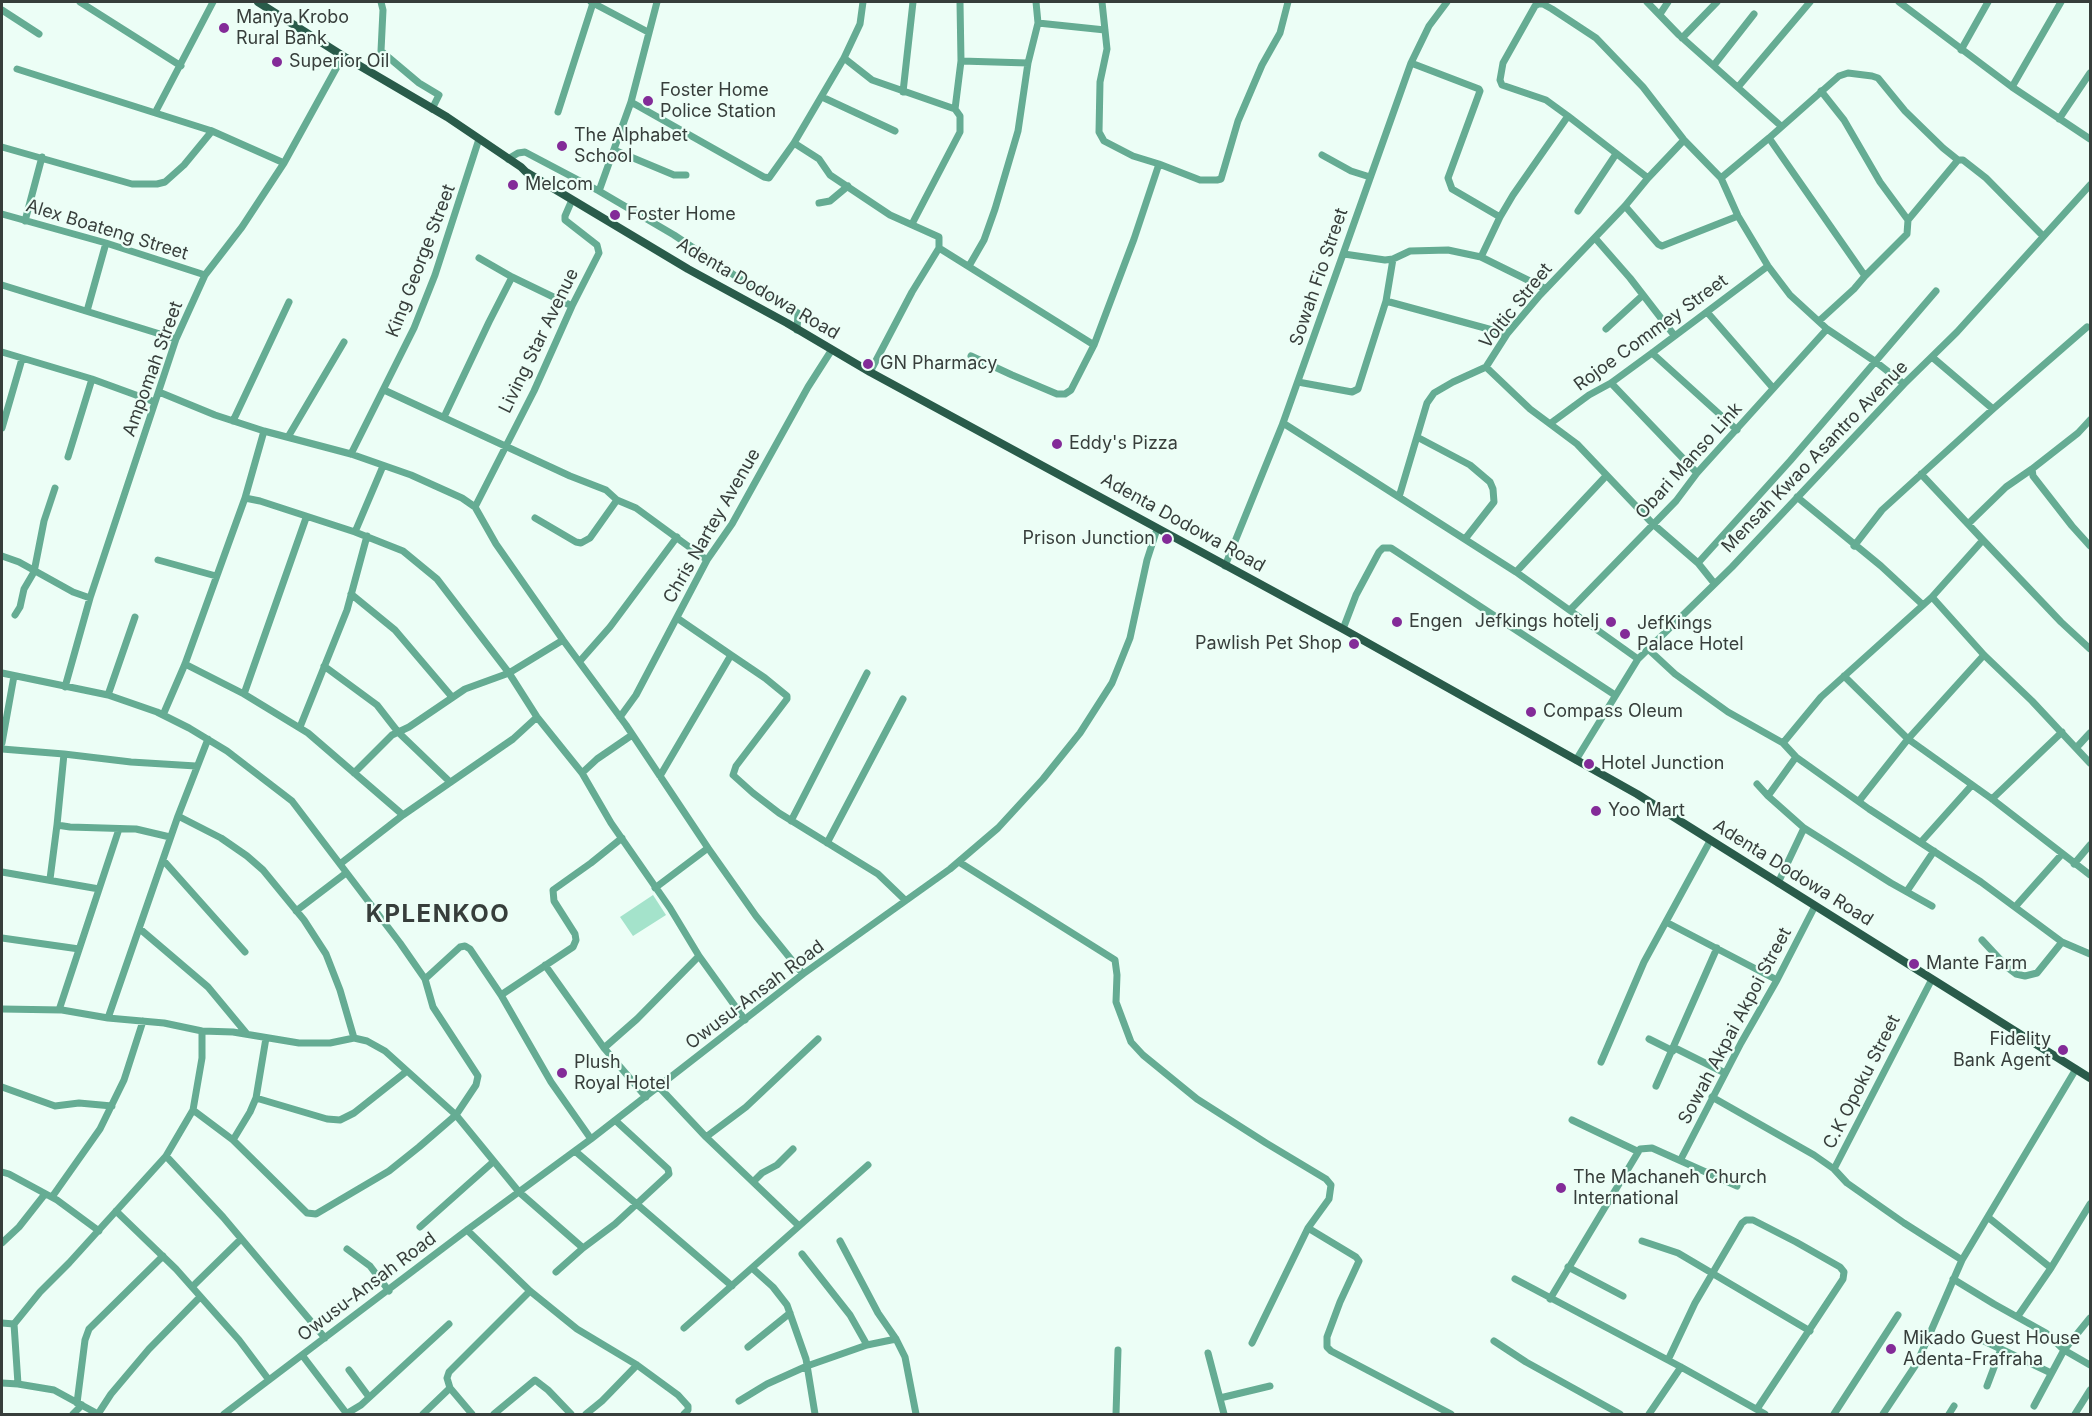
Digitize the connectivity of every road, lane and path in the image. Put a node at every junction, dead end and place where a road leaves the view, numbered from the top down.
1 (80, 2) edge
2 (213, 2) edge
3 (258, 2) edge
4 (381, 2) edge
5 (592, 2) edge
6 (657, 2) edge
7 (863, 2) edge
8 (913, 2) edge
9 (960, 2) edge
10 (1036, 2) edge
11 (1102, 2) edge
12 (1288, 2) edge
13 (1447, 2) edge
14 (1647, 2) edge
15 (1668, 2) edge
16 (1711, 2) edge
17 (1717, 2) edge
18 (1810, 2) edge
19 (1899, 2) edge
20 (1988, 2) edge
21 (2061, 2) edge
22 (2, 10) edge
23 (1660, 14) junction
24 (1754, 14) dead end
25 (1702, 15) junction
26 (1038, 23) junction
27 (1105, 30) junction
28 (648, 32) junction
29 (39, 34) dead end
30 (1680, 37) junction
31 (1961, 50) junction
32 (343, 56) junction
33 (844, 58) junction
34 (961, 61) junction
35 (1028, 63) junction
36 (1411, 63) junction
37 (1714, 65) junction
38 (181, 66) junction
39 (17, 69) dead end
40 (2091, 73) edge
41 (1738, 87) junction
42 (2012, 87) junction
43 (903, 92) junction
44 (1821, 92) junction
45 (822, 97) junction
46 (631, 102) junction
47 (432, 108) junction
48 (955, 109) junction
49 (156, 111) junction
50 (558, 112) dead end
51 (1568, 116) junction
52 (2059, 119) junction
53 (1781, 126) junction
54 (212, 131) junction
55 (895, 131) dead end
56 (1769, 138) junction
57 (2091, 139) edge
58 (479, 140) junction
59 (1684, 140) junction
60 (794, 143) junction
61 (2, 147) edge
62 (614, 150) junction
63 (1616, 154) junction
64 (1322, 155) dead end
65 (42, 158) junction
66 (508, 159) junction
67 (1958, 160) junction
68 (284, 163) junction
69 (1159, 164) junction
70 (686, 175) dead end
71 (1370, 177) junction
72 (1648, 178) junction
73 (1721, 178) junction
74 (2091, 185) edge
75 (848, 186) junction
76 (599, 191) junction
77 (572, 200) junction
78 (819, 203) dead end
79 (1625, 206) junction
80 (1578, 211) dead end
81 (2, 214) edge
82 (1738, 216) junction
83 (1500, 217) junction
84 (1908, 220) junction
85 (25, 221) junction
86 (912, 224) junction
87 (2043, 236) junction
88 (1595, 238) junction
89 (106, 243) junction
90 (939, 248) junction
91 (1344, 254) junction
92 (1481, 257) junction
93 (479, 258) dead end
94 (1393, 259) junction
95 (969, 266) junction
96 (1768, 266) junction
97 (204, 275) junction
98 (1865, 276) junction
99 (512, 277) junction
100 (2, 285) edge
101 (1546, 289) junction
102 (1936, 291) dead end
103 (1643, 296) junction
104 (1386, 301) junction
105 (289, 302) dead end
106 (572, 306) junction
107 (87, 311) junction
108 (1707, 312) junction
109 (1819, 321) junction
110 (2090, 328) edge
111 (1827, 329) junction
112 (797, 330) junction
113 (1606, 330) dead end
114 (1508, 334) junction
115 (1674, 335) junction
116 (176, 339) junction
117 (344, 342) dead end
118 (1094, 345) junction
119 (831, 351) junction
120 (2, 352) edge
121 (1652, 353) junction
122 (971, 356) dead end
123 (1932, 357) junction
124 (22, 359) junction
125 (1876, 362) junction
126 (1486, 367) junction
127 (870, 372) junction
128 (92, 379) junction
129 (1298, 382) junction
130 (1611, 383) junction
131 (1904, 384) junction
132 (1773, 388) junction
133 (384, 390) junction
134 (159, 392) junction
135 (155, 402) junction
136 (1993, 409) junction
137 (444, 417) junction
138 (2091, 420) edge
139 (232, 421) junction
140 (1283, 423) junction
141 (1551, 423) junction
142 (2, 428) edge
143 (1737, 430) junction
144 (264, 431) junction
145 (288, 437) junction
146 (1417, 437) junction
147 (505, 445) junction
148 (351, 454) junction
149 (68, 457) dead end
150 (383, 466) junction
151 (2032, 469) junction
152 (1697, 473) junction
153 (1921, 474) junction
154 (1606, 476) junction
155 (55, 488) dead end
156 (1399, 497) junction
157 (1797, 497) junction
158 (245, 498) junction
159 (617, 500) junction
160 (475, 507) junction
161 (306, 518) junction
162 (535, 518) dead end
163 (1653, 524) junction
164 (1968, 524) junction
165 (1157, 529) junction
166 (355, 532) junction
167 (367, 536) junction
168 (676, 537) junction
169 (1465, 539) junction
170 (1983, 540) junction
171 (1854, 546) junction
172 (2091, 546) edge
173 (2, 556) edge
174 (158, 560) dead end
175 (707, 560) junction
176 (1698, 563) junction
177 (1225, 566) junction
178 (34, 572) junction
179 (1516, 572) junction
180 (216, 576) junction
181 (1714, 583) junction
182 (351, 594) junction
183 (1932, 597) junction
184 (90, 598) junction
185 (1923, 605) junction
186 (1570, 610) junction
187 (15, 615) dead end
188 (135, 617) dead end
189 (677, 618) junction
190 (1343, 628) junction
191 (563, 640) junction
192 (1648, 649) junction
193 (2091, 649) edge
194 (731, 655) junction
195 (1984, 655) junction
196 (1638, 659) junction
197 (580, 661) junction
198 (185, 664) junction
199 (324, 666) junction
200 (867, 672) dead end
201 (2, 673) edge
202 (509, 673) junction
203 (14, 676) junction
204 (1844, 676) junction
205 (64, 687) junction
206 (244, 694) junction
207 (108, 695) junction
208 (1615, 695) junction
209 (452, 697) junction
210 (903, 699) dead end
211 (163, 715) junction
212 (537, 717) junction
213 (621, 717) junction
214 (300, 727) junction
215 (398, 732) junction
216 (2062, 732) junction
217 (2091, 733) edge
218 (632, 735) junction
219 (208, 739) junction
220 (1908, 740) junction
221 (2, 743) edge
222 (1783, 743) junction
223 (2077, 747) junction
224 (2, 749) edge
225 (64, 754) junction
226 (1796, 757) junction
227 (1575, 760) junction
228 (2091, 763) edge
229 (196, 766) junction
230 (354, 773) junction
231 (582, 773) junction
232 (660, 776) junction
233 (450, 782) junction
234 (1757, 784) dead end
235 (1972, 785) junction
236 (1768, 796) junction
237 (1992, 800) junction
238 (1859, 801) junction
239 (403, 815) junction
240 (177, 816) junction
241 (791, 821) junction
242 (57, 825) junction
243 (1804, 828) junction
244 (119, 829) junction
245 (170, 837) junction
246 (622, 838) junction
247 (1710, 841) junction
248 (1921, 842) junction
249 (827, 843) junction
250 (2091, 845) edge
251 (708, 848) junction
252 (1934, 851) junction
253 (2062, 854) junction
254 (163, 860) junction
255 (959, 862) junction
256 (340, 864) junction
257 (2074, 864) junction
258 (2, 873) edge
259 (346, 873) junction
260 (2091, 875) edge
261 (50, 879) junction
262 (1778, 883) junction
263 (655, 888) junction
264 (99, 889) junction
265 (1906, 891) junction
266 (905, 900) junction
267 (1815, 906) junction
268 (1932, 906) dead end
269 (2015, 907) junction
270 (296, 911) junction
271 (1666, 922) junction
272 (140, 929) junction
273 (2, 938) edge
274 (1982, 940) dead end
275 (2062, 942) junction
276 (1717, 948) junction
277 (79, 949) junction
278 (245, 952) dead end
279 (2091, 954) edge
280 (699, 956) junction
281 (545, 965) junction
282 (803, 974) junction
283 (425, 979) junction
284 (1932, 979) junction
285 (1777, 980) junction
286 (501, 995) junction
287 (2, 1009) edge
288 (59, 1010) junction
289 (108, 1018) junction
290 (745, 1020) junction
291 (143, 1021) junction
292 (202, 1030) junction
293 (247, 1034) junction
294 (266, 1038) junction
295 (354, 1038) junction
296 (818, 1039) dead end
297 (1649, 1039) dead end
298 (604, 1048) junction
299 (1674, 1050) junction
300 (1601, 1062) dead end
301 (2076, 1070) junction
302 (407, 1071) junction
303 (1725, 1073) junction
304 (2091, 1078) edge
305 (1656, 1086) dead end
306 (2, 1087) edge
307 (659, 1087) junction
308 (646, 1097) junction
309 (1712, 1097) junction
310 (256, 1098) junction
311 (112, 1106) junction
312 (193, 1110) junction
313 (456, 1115) junction
314 (616, 1120) junction
315 (1572, 1120) dead end
316 (706, 1137) junction
317 (591, 1139) junction
318 (233, 1140) junction
319 (793, 1149) dead end
320 (575, 1151) junction
321 (1637, 1151) junction
322 (166, 1156) junction
323 (1681, 1159) junction
324 (493, 1162) junction
325 (868, 1165) dead end
326 (1834, 1169) junction
327 (2, 1172) edge
328 (754, 1181) junction
329 (1737, 1186) dead end
330 (519, 1192) junction
331 (48, 1196) junction
332 (2091, 1204) edge
333 (636, 1205) junction
334 (116, 1211) junction
335 (1989, 1218) junction
336 (798, 1225) junction
337 (420, 1227) dead end
338 (1308, 1228) junction
339 (467, 1230) junction
340 (99, 1231) junction
341 (241, 1239) junction
342 (1642, 1240) dead end
343 (840, 1241) dead end
344 (2, 1243) edge
345 (583, 1248) junction
346 (346, 1250) dead end
347 (802, 1254) dead end
348 (163, 1256) junction
349 (1962, 1260) junction
350 (1568, 1267) junction
351 (752, 1268) junction
352 (2051, 1268) junction
353 (556, 1272) dead end
354 (1712, 1273) junction
355 (1515, 1279) dead end
356 (1953, 1279) junction
357 (732, 1286) junction
358 (192, 1287) junction
359 (388, 1291) junction
360 (530, 1291) junction
361 (1623, 1296) dead end
362 (200, 1297) junction
363 (1550, 1299) junction
364 (790, 1313) junction
365 (1898, 1315) dead end
366 (2018, 1316) junction
367 (2091, 1318) edge
368 (2, 1323) edge
369 (14, 1324) junction
370 (449, 1324) dead end
371 (684, 1328) dead end
372 (1810, 1331) junction
373 (325, 1338) junction
374 (896, 1339) junction
375 (1982, 1340) dead end
376 (1494, 1341) dead end
377 (1252, 1343) dead end
378 (867, 1345) junction
379 (748, 1347) dead end
380 (2001, 1349) junction
381 (1118, 1350) dead end
382 (2064, 1350) junction
383 (1208, 1353) dead end
384 (302, 1355) junction
385 (1668, 1360) junction
386 (637, 1365) junction
387 (2091, 1365) edge
388 (807, 1366) junction
389 (1681, 1367) junction
390 (349, 1370) dead end
391 (2051, 1372) junction
392 (269, 1380) junction
393 (2, 1383) edge
394 (18, 1384) junction
395 (1270, 1386) dead end
396 (1987, 1386) dead end
397 (450, 1388) junction
398 (2091, 1390) edge
399 (369, 1397) junction
400 (1220, 1398) junction
401 (739, 1401) dead end
402 (79, 1404) junction
403 (1954, 1406) dead end
404 (2034, 1406) dead end
405 (1757, 1409) junction
406 (73, 1414) edge
407 (98, 1414) edge
408 (224, 1414) edge
409 (347, 1414) edge
410 (423, 1414) edge
411 (472, 1414) edge
412 (494, 1414) edge
413 (571, 1414) edge
414 (586, 1414) edge
415 (684, 1414) edge
416 (815, 1414) edge
417 (916, 1414) edge
418 (1116, 1414) edge
419 (1224, 1414) edge
420 (1451, 1414) edge
421 (1620, 1414) edge
422 (1649, 1414) edge
423 (1765, 1414) edge
424 (1834, 1414) edge
425 (1883, 1414) edge
426 (1950, 1414) edge
427 (2075, 1414) edge

1 - 38 street
2 - 38 street
3 - 32 main road, Adenta Dodowa Road
4 - 47 street
5 - 28 street
5 - 50 street
6 - 28 street
7 - 33 street
8 - 43 street
9 - 34 street
10 - 26 street
11 - 27 street
12 - 69 street
13 - 36 street, Sowah Fio Street
14 - 23 street
15 - 23 street
16 - 25 street
17 - 25 street
18 - 41 street
19 - 31 street
20 - 31 street
21 - 42 street
22 - 29 street
23 - 30 street
24 - 37 street
25 - 30 street
26 - 27 street
26 - 35 street
27 - 69 street
28 - 46 street
30 - 37 street
31 - 42 street
32 - 47 main road, Adenta Dodowa Road
32 - 68 street, Ampomah Street
33 - 43 street
33 - 45 street
34 - 35 street
34 - 48 street
35 - 95 street
36 - 71 street, Sowah Fio Street
36 - 83 street
37 - 41 street
38 - 49 street
39 - 49 street
40 - 52 street
41 - 53 street
42 - 52 street
43 - 48 street
44 - 53 street
44 - 67 street
44 - 84 street
45 - 55 street
45 - 60 street
46 - 60 street
46 - 62 street
47 - 58 main road, Adenta Dodowa Road
48 - 86 street
49 - 54 street
51 - 59 street
51 - 63 street
51 - 83 street
52 - 57 street
53 - 56 street
54 - 65 street
54 - 68 street
56 - 73 street
56 - 98 street
58 - 66 main road, Adenta Dodowa Road
58 - 133 street, King George Street
59 - 72 street, Voltic Street
59 - 73 street
60 - 75 street
61 - 65 street
62 - 70 street
62 - 76 street
63 - 72 street
63 - 80 street
64 - 71 street
65 - 85 street
66 - 76 street
66 - 77 main road, Adenta Dodowa Road
67 - 84 street
67 - 87 street
68 - 97 street, Ampomah Street
69 - 118 street
71 - 91 street, Sowah Fio Street
72 - 79 street, Voltic Street
73 - 82 street
74 - 87 street, Mensah Kwao Asantro Avenue
75 - 78 street
75 - 86 street
76 - 112 street
77 - 106 street, Living Star Avenue
77 - 112 main road, Adenta Dodowa Road
79 - 82 street
79 - 88 street, Voltic Street
81 - 85 street, Alex Boateng Street
82 - 96 street
83 - 92 street
84 - 98 street
85 - 89 street, Alex Boateng Street
86 - 90 street
87 - 123 street, Mensah Kwao Asantro Avenue
88 - 101 street, Voltic Street
88 - 103 street
89 - 97 street, Alex Boateng Street
89 - 107 street
90 - 95 street
90 - 127 street
91 - 94 street
91 - 129 street, Sowah Fio Street
92 - 94 street
92 - 101 street
93 - 99 street
94 - 104 street
95 - 118 street
96 - 108 street, Rojoe Commey Street
96 - 109 street
97 - 116 street, Ampomah Street
98 - 109 street
99 - 106 street
99 - 137 street
100 - 107 street
101 - 114 street, Voltic Street
102 - 125 street
103 - 113 street
103 - 115 street
104 - 114 street
104 - 129 street
105 - 139 street
106 - 147 street, Living Star Avenue
107 - 116 street
108 - 115 street, Rojoe Commey Street
108 - 132 street
109 - 111 street
110 - 136 street
111 - 125 street
111 - 132 street, Obari Manso Link
112 - 119 main road, Adenta Dodowa Road
114 - 126 street, Voltic Street
115 - 121 street, Rojoe Commey Street
116 - 134 street, Ampomah Street
117 - 145 street
118 - 122 street
119 - 127 main road, Adenta Dodowa Road
119 - 175 street, Chris Nartey Avenue
120 - 124 street
121 - 130 street, Rojoe Commey Street
121 - 143 street
123 - 131 street, Mensah Kwao Asantro Avenue
123 - 136 street
124 - 128 street
124 - 142 street
125 - 131 street
125 - 176 street
126 - 141 street
126 - 146 street, Voltic Street
127 - 165 main road, Adenta Dodowa Road
128 - 135 street
128 - 149 street
129 - 140 street, Sowah Fio Street
130 - 141 street, Rojoe Commey Street
130 - 152 street
131 - 157 street, Mensah Kwao Asantro Avenue
132 - 143 street, Obari Manso Link
133 - 137 street
133 - 148 street, King George Street
134 - 135 street, Ampomah Street
134 - 139 street
135 - 184 street, Ampomah Street
136 - 153 street
137 - 147 street
138 - 151 street
139 - 144 street
140 - 156 street
140 - 177 street, Sowah Fio Street
141 - 154 street
143 - 152 street, Obari Manso Link
144 - 145 street
144 - 158 street
145 - 148 street
146 - 156 street, Voltic Street
146 - 169 street
147 - 159 street
147 - 160 street, Living Star Avenue
148 - 150 street
150 - 160 street
150 - 166 street
151 - 164 street
151 - 172 street
152 - 163 street, Obari Manso Link
153 - 164 street
153 - 171 street
154 - 163 street
154 - 179 street
155 - 178 street
156 - 169 street
157 - 171 street
157 - 181 street, Mensah Kwao Asantro Avenue
158 - 161 street
158 - 180 street
159 - 162 street
159 - 168 street
160 - 191 street
161 - 166 street
161 - 206 street
163 - 176 street
163 - 186 street, Obari Manso Link
164 - 170 street
165 - 177 main road, Adenta Dodowa Road
165 - 255 street, Owusu-Ansah Road
166 - 167 street
167 - 182 street
167 - 202 street
168 - 175 street
168 - 197 street
169 - 179 street
170 - 183 street
170 - 193 street
171 - 185 street
173 - 178 street
174 - 180 street
175 - 189 street, Chris Nartey Avenue
176 - 181 street
177 - 190 main road, Adenta Dodowa Road
178 - 184 street
178 - 187 street
179 - 186 street
180 - 198 street
181 - 192 street, Mensah Kwao Asantro Avenue
182 - 199 street
182 - 209 street
183 - 185 street
183 - 195 street
184 - 205 street, Ampomah Street
185 - 204 street
186 - 196 street
188 - 207 street
189 - 194 street
189 - 213 street, Chris Nartey Avenue
190 - 208 street
190 - 227 main road, Adenta Dodowa Road
191 - 197 street
191 - 202 street
192 - 196 street, Mensah Kwao Asantro Avenue
192 - 222 street
194 - 232 street
194 - 241 street
195 - 216 street
195 - 220 street
196 - 208 street, Mensah Kwao Asantro Avenue
197 - 213 street
198 - 206 street
198 - 211 street
199 - 214 street
199 - 215 street
200 - 241 street
201 - 203 street
202 - 209 street
202 - 212 street
203 - 205 street
203 - 221 street
204 - 220 street
204 - 222 street
205 - 207 street
206 - 214 street
207 - 211 street
208 - 227 street, Mensah Kwao Asantro Avenue
209 - 215 street
210 - 249 street
211 - 219 street
212 - 231 street
212 - 233 street
213 - 218 street
214 - 230 street
215 - 230 street
215 - 233 street
216 - 223 street
216 - 237 street
217 - 223 street
218 - 231 street
218 - 232 street
219 - 229 street
219 - 256 street
220 - 235 street
220 - 238 street
222 - 226 street
223 - 228 street
224 - 225 street
225 - 229 street
225 - 242 street
226 - 236 street
226 - 238 street
227 - 247 main road, Adenta Dodowa Road
229 - 240 street
230 - 239 street
231 - 246 street
232 - 251 street
233 - 239 street
234 - 236 street
235 - 237 street
235 - 248 street
236 - 243 street
237 - 253 street
238 - 248 street
239 - 256 street
240 - 245 street
240 - 270 street
241 - 249 street
242 - 244 street
242 - 261 street
243 - 262 street
243 - 265 street
244 - 245 street
244 - 264 street
245 - 254 street
246 - 263 street
246 - 281 street
247 - 262 main road, Adenta Dodowa Road
247 - 271 street
248 - 252 street
249 - 266 street
250 - 257 street
251 - 263 street
251 - 282 street
252 - 265 street
252 - 269 street
253 - 257 street
253 - 269 street
254 - 272 street
254 - 278 street
255 - 266 street, Owusu-Ansah Road
255 - 338 street
256 - 259 street
257 - 260 street
258 - 261 street
259 - 270 street
259 - 283 street
261 - 264 street
262 - 267 main road, Adenta Dodowa Road
263 - 280 street
264 - 277 street
265 - 268 street
266 - 282 street, Owusu-Ansah Road
267 - 284 main road, Adenta Dodowa Road
267 - 285 street, Sowah Akpai Akpoi Street
269 - 275 street
270 - 295 street
271 - 276 street
271 - 300 street
272 - 289 street
272 - 293 street
273 - 277 street
274 - 275 street
275 - 279 street
276 - 285 street
276 - 299 street
277 - 288 street
280 - 290 street
280 - 298 street
281 - 286 street
281 - 298 street
282 - 290 street, Owusu-Ansah Road
283 - 286 street
283 - 313 street
284 - 301 main road, Adenta Dodowa Road
284 - 326 street, C.K Opoku Street
285 - 303 street, Sowah Akpai Akpoi Street
286 - 317 street
287 - 288 street
288 - 289 street
289 - 291 street
290 - 307 street, Owusu-Ansah Road
291 - 292 street
291 - 311 street
292 - 293 street
292 - 312 street
293 - 294 street
294 - 295 street
294 - 310 street
295 - 302 street
296 - 316 street
297 - 299 street
298 - 308 street
299 - 303 street
299 - 305 street
301 - 304 main road, Adenta Dodowa Road
301 - 335 street
302 - 310 street
302 - 313 street
303 - 309 street, Sowah Akpai Akpoi Street
306 - 311 street
307 - 308 street, Owusu-Ansah Road
307 - 316 street
308 - 314 street, Owusu-Ansah Road
309 - 323 street, Sowah Akpai Akpoi Street
309 - 326 street, C.K Opoku Street
310 - 318 street
311 - 331 street
312 - 318 street
312 - 322 street
313 - 318 street
313 - 324 street
314 - 317 street, Owusu-Ansah Road
314 - 333 street
315 - 321 street
316 - 328 street
317 - 320 street, Owusu-Ansah Road
319 - 328 street
320 - 330 street, Owusu-Ansah Road
320 - 333 street
321 - 323 street
321 - 350 street
322 - 334 street
322 - 341 street
323 - 329 street
324 - 330 street
324 - 337 street
325 - 336 street
326 - 349 street
327 - 331 street
328 - 336 street
330 - 339 street, Owusu-Ansah Road
330 - 345 street
331 - 340 street
331 - 344 street
332 - 352 street
333 - 345 street
333 - 357 street
334 - 340 street
334 - 348 street
335 - 349 street
335 - 352 street
336 - 351 street
338 - 377 street
338 - 420 street
339 - 359 street, Owusu-Ansah Road
339 - 360 street
340 - 369 street
341 - 358 street
341 - 373 street
342 - 354 street
343 - 374 street
345 - 353 street
346 - 359 street
347 - 378 street
348 - 358 street
348 - 402 street
349 - 356 street
350 - 361 street
350 - 363 street
351 - 357 street
351 - 364 street
352 - 366 street
354 - 372 street
354 - 372 street
354 - 385 street
355 - 363 street
356 - 366 street
356 - 425 street
357 - 371 street
358 - 362 street
359 - 373 street, Owusu-Ansah Road
360 - 386 street
360 - 397 street
362 - 392 street
362 - 407 street
363 - 385 street
364 - 379 street
364 - 388 street
365 - 424 street
366 - 382 street
367 - 382 street
368 - 369 street
369 - 394 street
370 - 399 street
372 - 405 street
373 - 384 street, Owusu-Ansah Road
374 - 378 street
374 - 417 street
375 - 380 street
376 - 421 street
378 - 388 street
380 - 391 street
380 - 396 street
381 - 418 street
382 - 387 street
382 - 391 street
383 - 400 street
384 - 392 street, Owusu-Ansah Road
384 - 409 street
385 - 389 street
386 - 414 street
386 - 415 street
388 - 401 street
388 - 416 street
389 - 405 street
389 - 422 street
390 - 399 street
391 - 404 street
392 - 408 street, Owusu-Ansah Road
393 - 394 street
394 - 402 street
395 - 400 street
397 - 410 street
397 - 411 street
398 - 427 street
399 - 409 street
400 - 419 street
402 - 406 street
402 - 407 street
403 - 426 street
405 - 423 street
412 - 413 street

